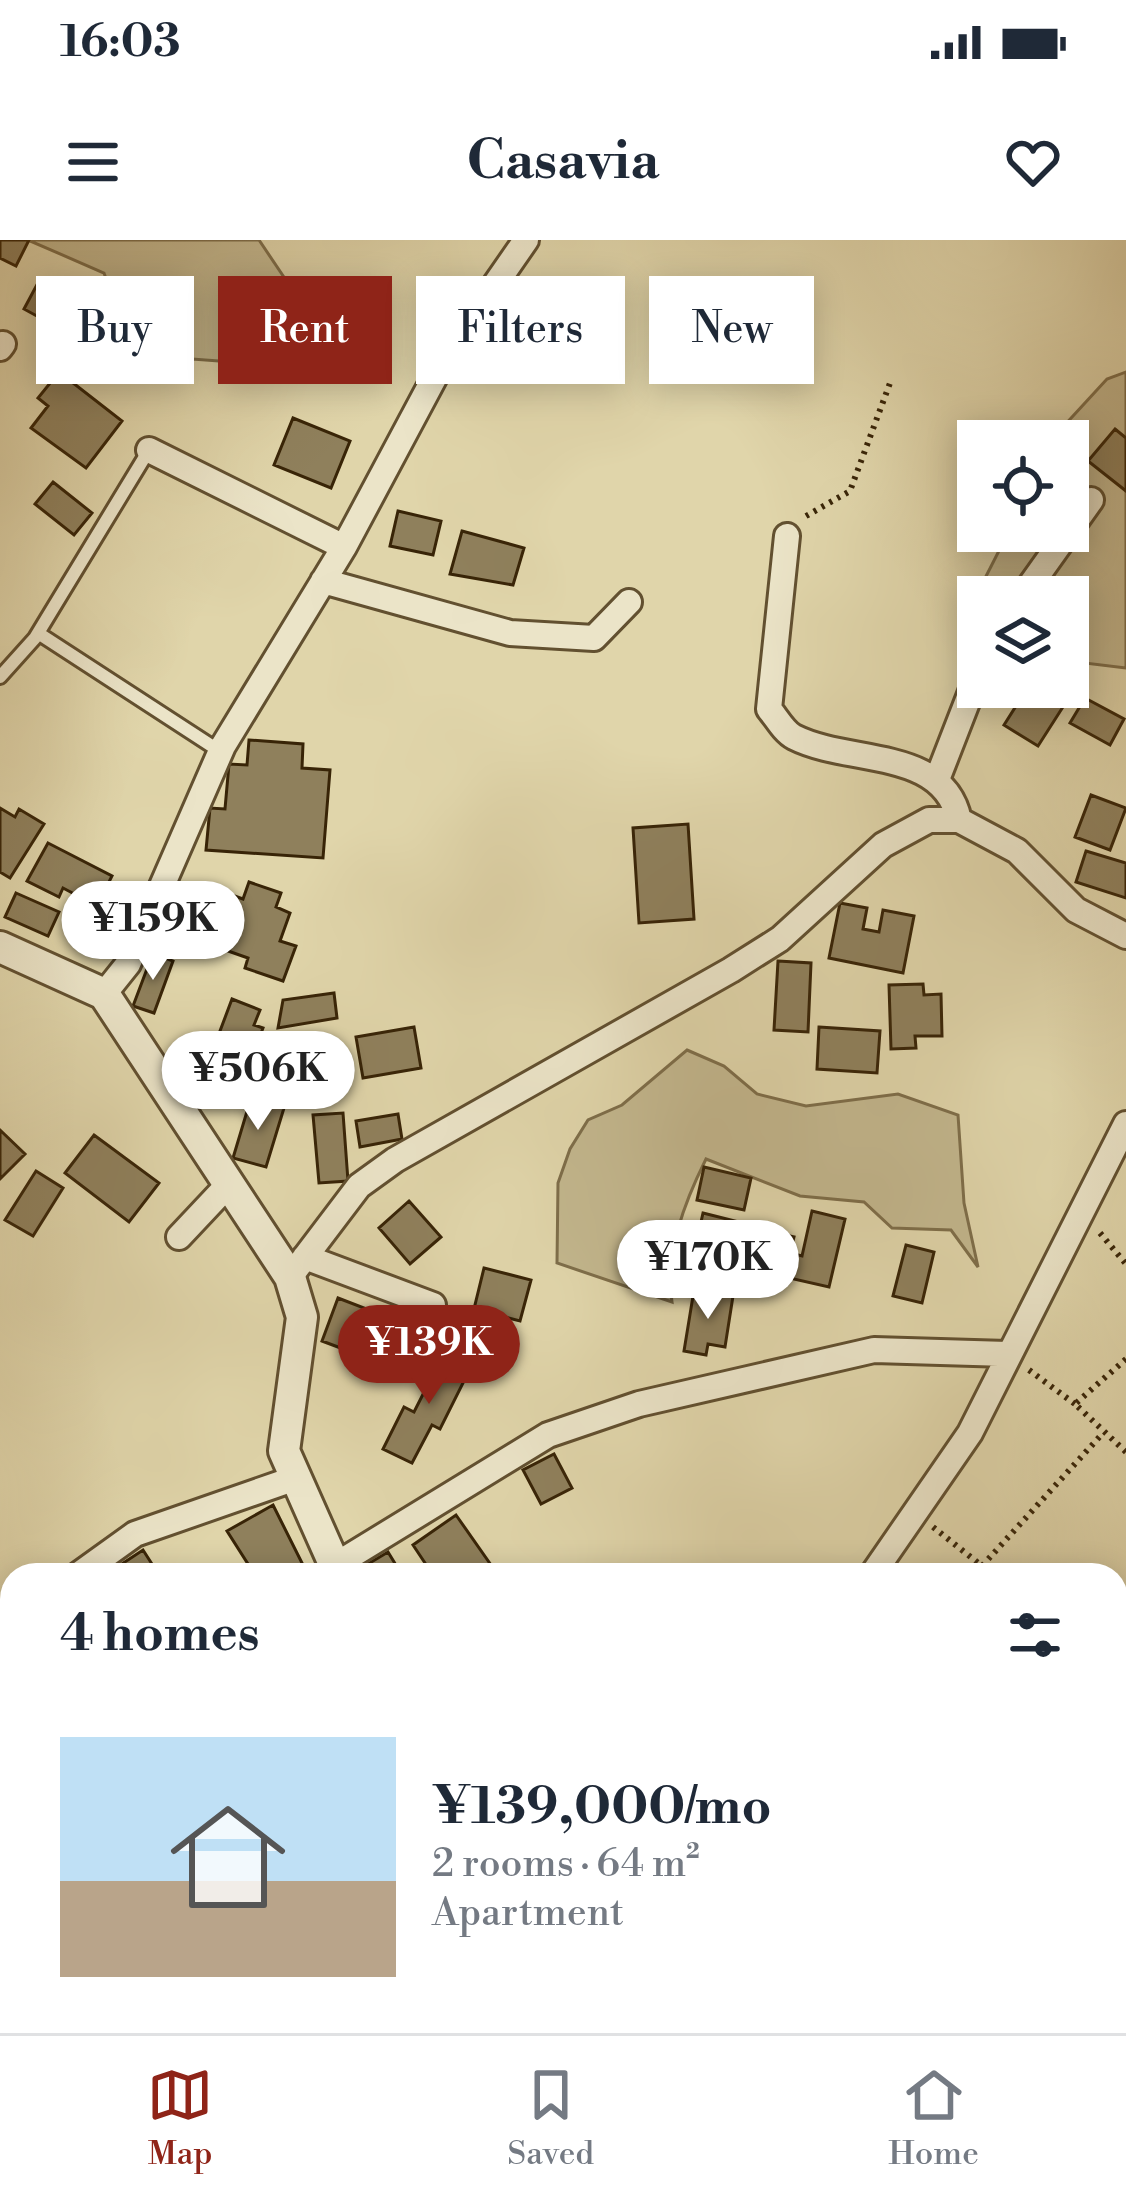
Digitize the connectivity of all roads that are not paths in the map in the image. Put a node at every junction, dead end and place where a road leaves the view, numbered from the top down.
1 (526, 240) edge
2 (148, 450) joint
3 (1091, 500) dead end
4 (787, 536) road end
5 (344, 548) junction
6 (1037, 576) edge
7 (323, 581) junction
8 (629, 602) dead end
9 (38, 632) junction
10 (0, 677) edge
11 (965, 708) edge
12 (221, 752) junction
13 (938, 777) junction
14 (959, 820) junction
15 (1126, 936) edge
16 (0, 947) edge
17 (104, 994) junction
18 (1126, 1124) edge
19 (226, 1187) junction
20 (179, 1238) dead end
21 (297, 1267) junction
22 (433, 1305) dead end
23 (1007, 1354) junction
24 (292, 1479) junction
25 (95, 1563) edge
26 (333, 1563) edge
27 (347, 1563) edge
28 (881, 1563) edge

1 - 5 street
2 - 5 street
2 - 9 lane
3 - 6 street
4 - 13 street
5 - 7 street
7 - 8 street
7 - 12 street
9 - 10 lane
9 - 12 lane
11 - 13 street
12 - 17 street
13 - 14 street
14 - 15 street
14 - 21 street
16 - 17 street
17 - 19 street
18 - 23 street
19 - 20 street
19 - 21 street
21 - 22 street
21 - 24 street
23 - 27 street
23 - 28 street
24 - 25 street
24 - 26 street

